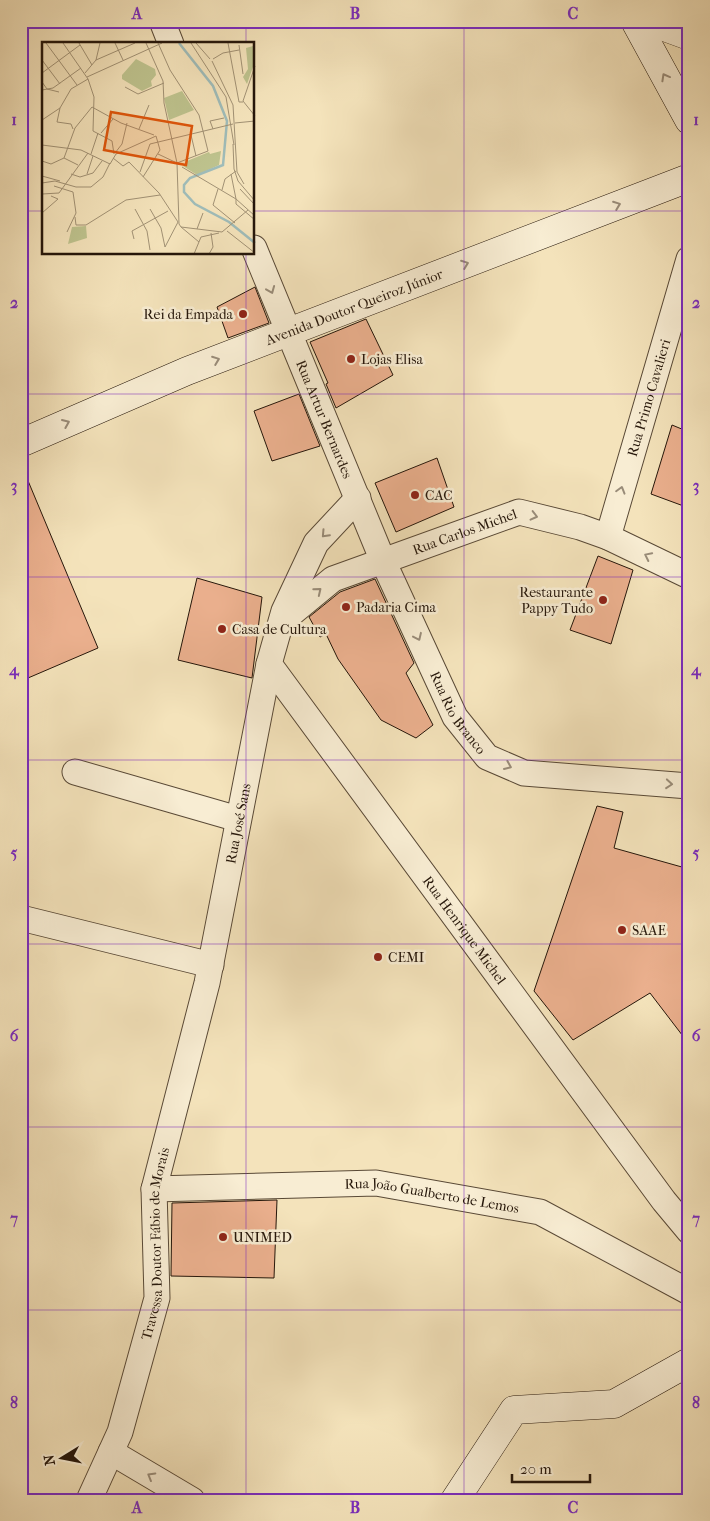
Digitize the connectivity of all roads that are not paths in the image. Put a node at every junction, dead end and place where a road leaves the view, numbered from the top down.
1 (162, 21) edge
2 (635, 21) edge
3 (648, 21) edge
4 (689, 36) edge
5 (170, 42) edge
6 (689, 120) edge
7 (689, 178) edge
8 (255, 250) edge
9 (689, 259) edge
10 (288, 332) junction
11 (21, 442) edge
12 (358, 498) junction
13 (608, 537) junction
14 (383, 561) junction
15 (689, 576) edge
16 (280, 622) junction
17 (269, 664) junction
18 (75, 772) dead end
19 (689, 786) edge
20 (238, 819) junction
21 (21, 918) edge
22 (209, 974) junction
23 (154, 1189) junction
24 (689, 1230) edge
25 (689, 1292) edge
26 (689, 1362) edge
27 (111, 1452) junction
28 (89, 1500) edge
29 (192, 1500) edge
30 (455, 1500) edge

1 - 5 street
6 -> 2 main road
3 - 4 main road
10 -> 7 main road, Avenida Doutor Queiroz Júnior
8 -> 10 street, Rua Artur Bernardes
13 -> 9 street, Rua Primo Cavalieri
11 -> 10 main road, Avenida Doutor Queiroz Júnior
10 - 12 street, Rua Artur Bernardes
12 - 14 street, Rua Artur Bernardes
12 -> 16 street
14 -> 13 street, Rua Carlos Michel
15 -> 13 street, Rua Carlos Michel
16 -> 14 street, Rua Carlos Michel
14 -> 19 street, Rua Rio Branco
16 - 17 street
17 - 20 street, Rua José Sans
17 - 24 street, Rua Henrique Michel
18 - 20 street
20 - 22 street, Rua José Sans
21 - 22 street
22 - 23 street, Travessa Doutor Fábio de Morais
23 - 25 street, Rua João Gualberto de Lemos
23 - 27 street, Travessa Doutor Fábio de Morais
26 - 30 main road
27 - 28 street, Travessa Doutor Fábio de Morais
29 -> 27 street

